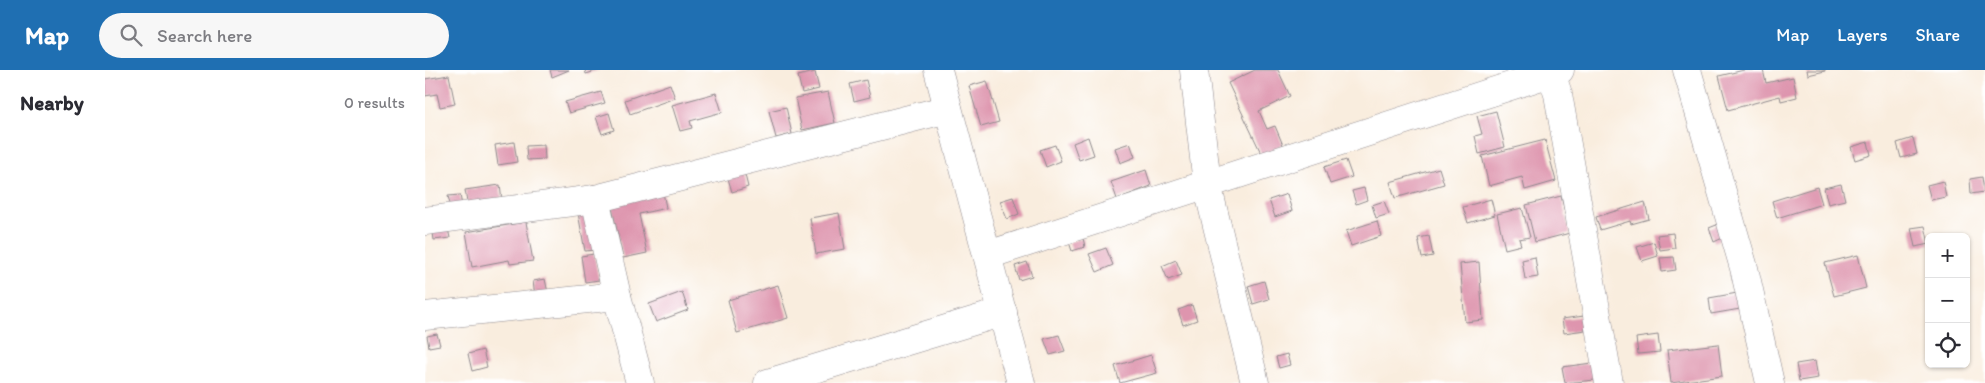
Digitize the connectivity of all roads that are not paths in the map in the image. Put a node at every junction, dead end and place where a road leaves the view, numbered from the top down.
1 (938, 70) edge
2 (1194, 70) edge
3 (1687, 70) edge
4 (1555, 71) edge
5 (948, 109) junction
6 (1207, 184) junction
7 (595, 199) junction
8 (425, 221) edge
9 (988, 255) junction
10 (617, 296) junction
11 (1003, 312) junction
12 (425, 316) edge
13 (640, 383) edge
14 (768, 383) edge
15 (1021, 383) edge
16 (1255, 383) edge
17 (1609, 383) edge
18 (1770, 383) edge

1 - 5 street
2 - 6 street
3 - 18 street
4 - 6 street
4 - 17 street
5 - 7 street
5 - 9 street
6 - 9 street
6 - 16 street
7 - 8 street
7 - 10 street
9 - 11 street
10 - 12 street
10 - 13 street
11 - 14 street
11 - 15 street

